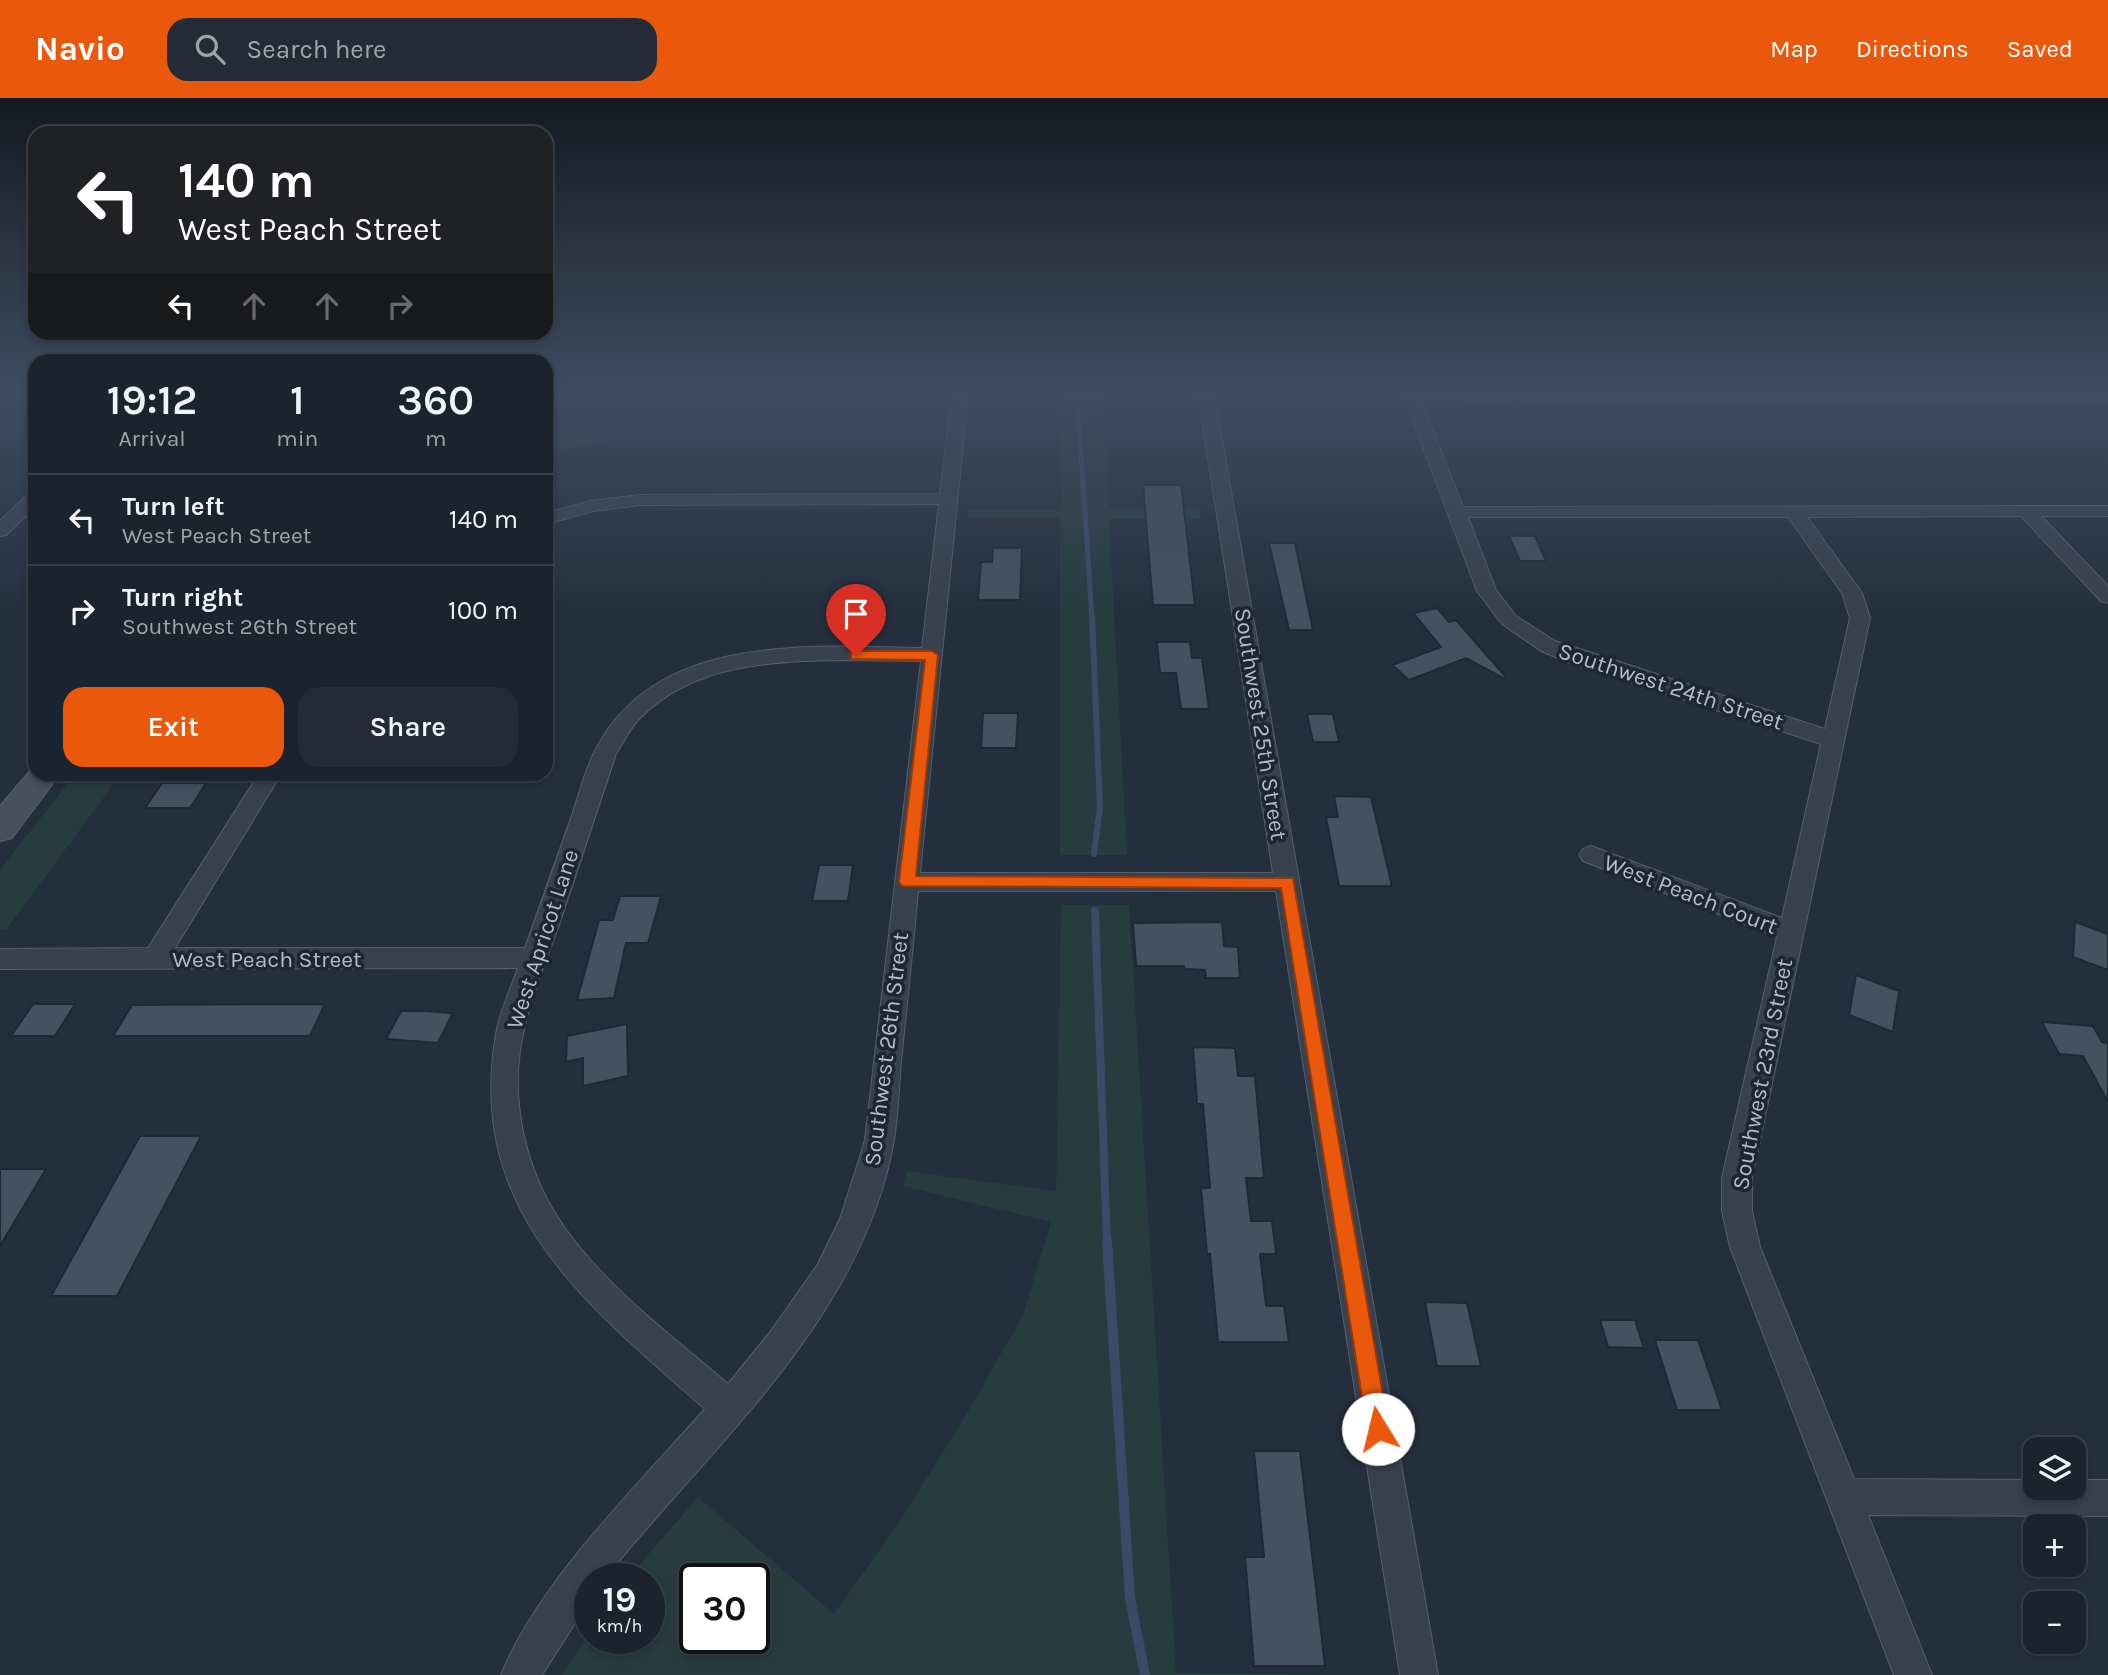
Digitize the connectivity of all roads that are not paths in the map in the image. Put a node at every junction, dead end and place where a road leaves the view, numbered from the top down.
1 (952, 468) edge
2 (1218, 468) edge
3 (1440, 468) edge
4 (949, 499) junction
5 (28, 501) edge
6 (2026, 511) junction
7 (2108, 511) edge
8 (1458, 512) junction
9 (1794, 512) junction
10 (9, 513) edge
11 (553, 517) edge
12 (0, 531) edge
13 (2108, 597) edge
14 (932, 655) junction
15 (1834, 740) junction
16 (38, 781) edge
17 (266, 781) edge
18 (0, 829) edge
19 (1591, 855) dead end
20 (907, 882) junction
21 (1287, 882) junction
22 (1791, 932) junction
23 (533, 958) junction
24 (0, 959) edge
25 (154, 960) junction
26 (728, 1406) junction
27 (1843, 1497) junction
28 (2108, 1498) edge
29 (520, 1675) edge
30 (1419, 1675) edge
31 (1913, 1675) edge

1 - 4 street, Southwest 26th Street
2 - 21 street, Southwest 25th Street
3 - 8 street, Southwest 24th Street
4 - 11 street
4 - 14 street, Southwest 26th Street
5 - 10 street
6 - 7 street
6 - 9 street
6 - 13 street
8 - 9 street
8 - 15 street, Southwest 24th Street
9 - 15 street, Southwest 23rd Street
10 - 12 street
14 - 20 street, Southwest 26th Street
14 - 23 street, West Apricot Lane
15 - 22 street, Southwest 23rd Street
16 - 18 street
17 - 25 street
19 - 22 street, West Peach Court
20 - 21 street
20 - 26 street, Southwest 26th Street
21 - 30 street, Southwest 25th Street
22 - 27 street, Southwest 23rd Street
23 - 25 street, West Peach Street
23 - 26 street, West Apricot Lane
24 - 25 street, West Peach Street
26 - 29 street, Southwest 26th Street
27 - 28 street
27 - 31 street, Southwest 23rd Street

